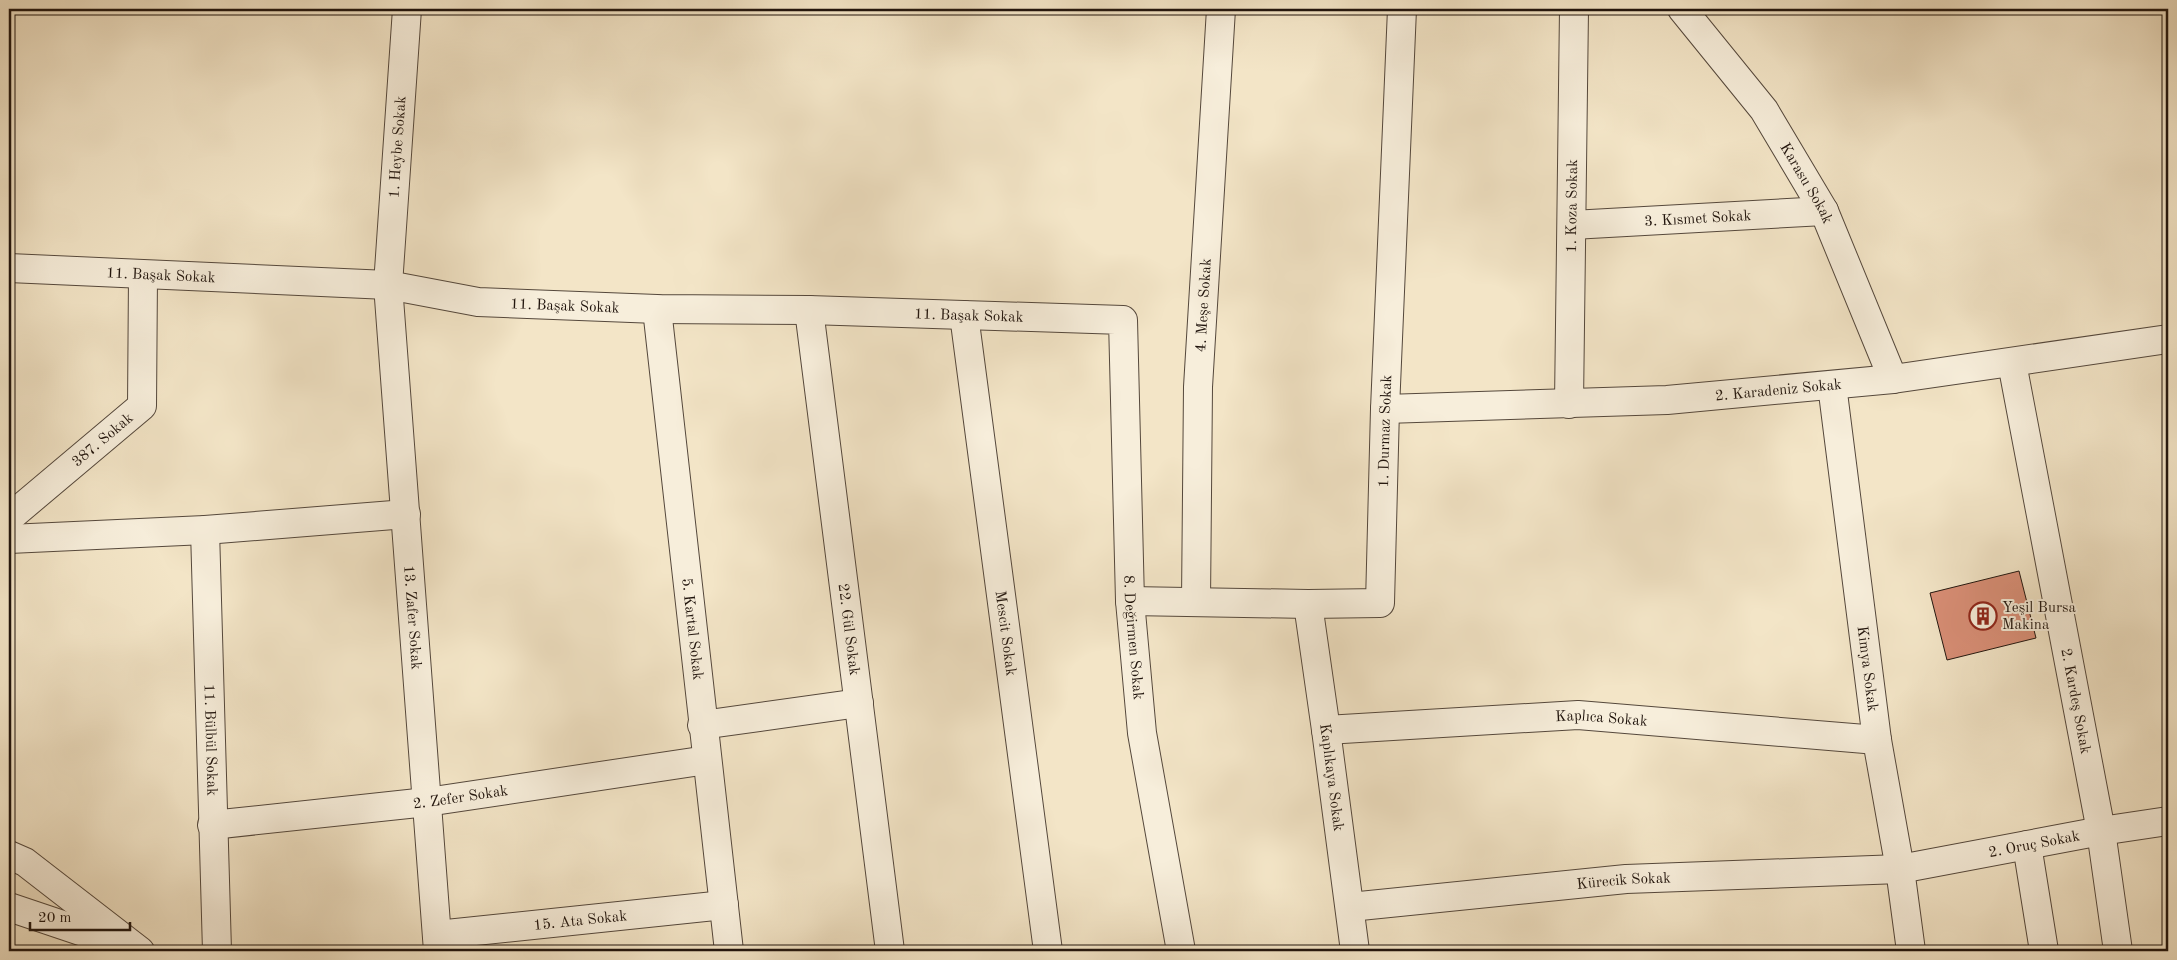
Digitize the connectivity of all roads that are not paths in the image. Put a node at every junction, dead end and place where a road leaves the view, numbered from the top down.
1 (407, 9) edge
2 (1221, 9) edge
3 (1402, 9) edge
4 (1574, 9) edge
5 (1682, 9) edge
6 (1824, 211) junction
7 (1572, 225) junction
8 (9, 268) edge
9 (143, 276) junction
10 (388, 284) junction
11 (657, 309) junction
12 (809, 310) junction
13 (964, 315) junction
14 (1123, 320) joint
15 (2168, 339) edge
16 (2012, 363) junction
17 (1893, 379) junction
18 (1832, 385) junction
19 (1569, 404) junction
20 (1385, 409) junction
21 (406, 514) junction
22 (9, 518) edge
23 (205, 530) junction
24 (9, 539) edge
25 (1130, 601) junction
26 (1196, 601) junction
27 (1308, 604) junction
28 (859, 703) junction
29 (702, 726) junction
30 (1326, 730) junction
31 (1877, 740) junction
32 (707, 760) junction
33 (427, 802) junction
34 (2168, 821) edge
35 (212, 825) junction
36 (2101, 831) junction
37 (9, 835) edge
38 (2027, 845) junction
39 (17, 859) edge
40 (1900, 870) junction
41 (724, 905) junction
42 (9, 907) edge
43 (1350, 907) junction
44 (438, 943) edge
45 (139, 951) edge
46 (217, 951) edge
47 (729, 951) edge
48 (890, 951) edge
49 (1048, 951) edge
50 (1181, 951) edge
51 (1355, 951) edge
52 (1911, 951) edge
53 (2044, 951) edge
54 (2118, 951) edge

1 - 10 street, 1. Heybe Sokak
2 - 26 street, 4. Meşe Sokak
3 - 20 street, 1. Durmaz Sokak
4 - 7 street, 1. Koza Sokak
5 - 6 street, Karasu Sokak
6 - 7 street, 3. Kısmet Sokak
6 - 17 street, Karasu Sokak
7 - 19 street, 1. Koza Sokak
8 - 9 street, 11. Başak Sokak
9 - 10 street, 11. Başak Sokak
9 - 22 street, 387. Sokak
10 - 11 street, 11. Başak Sokak
10 - 21 street, 13. Zafer Sokak
11 - 12 street, 11. Başak Sokak
11 - 29 street, 5. Kartal Sokak
12 - 13 street, 11. Başak Sokak
12 - 28 street, 22. Gül Sokak
13 - 14 street, 11. Başak Sokak
13 - 49 street, Mescit Sokak
14 - 25 street, 8. Değirmen Sokak
15 - 16 street, 2. Karadeniz Sokak
16 - 17 street, 2. Karadeniz Sokak
16 - 36 street, 2. Kardeş Sokak
17 - 18 street, 2. Karadeniz Sokak
18 - 19 street, 2. Karadeniz Sokak
18 - 31 street, Kimya Sokak
19 - 20 street, 2. Karadeniz Sokak
20 - 27 street, 1. Durmaz Sokak
21 - 23 street
21 - 33 street, 13. Zafer Sokak
23 - 24 street
23 - 35 street, 11. Bülbül Sokak
25 - 26 street, 1. Durmaz Sokak
25 - 50 street, 8. Değirmen Sokak
26 - 27 street, 1. Durmaz Sokak
27 - 30 street, Kaplıkaya Sokak
28 - 29 street
28 - 48 street, 22. Gül Sokak
29 - 32 street, 5. Kartal Sokak
30 - 31 street, Kaplıca Sokak
30 - 43 street, Kaplıkaya Sokak
31 - 40 street, Kimya Sokak
32 - 33 street, 2. Zefer Sokak
32 - 41 street, 5. Kartal Sokak
33 - 35 street, 2. Zefer Sokak
33 - 44 street, 13. Zafer Sokak
34 - 36 street, 2. Oruç Sokak
35 - 46 street, 11. Bülbül Sokak
36 - 38 street, 2. Oruç Sokak
36 - 54 street, 2. Kardeş Sokak
37 - 39 street
38 - 40 street, 2. Oruç Sokak
38 - 53 street
39 - 45 street
40 - 43 street, Kürecik Sokak
40 - 52 street, Kimya Sokak
41 - 44 street, 15. Ata Sokak
41 - 47 street, 5. Kartal Sokak
42 - 45 street
43 - 51 street, Kaplıkaya Sokak

